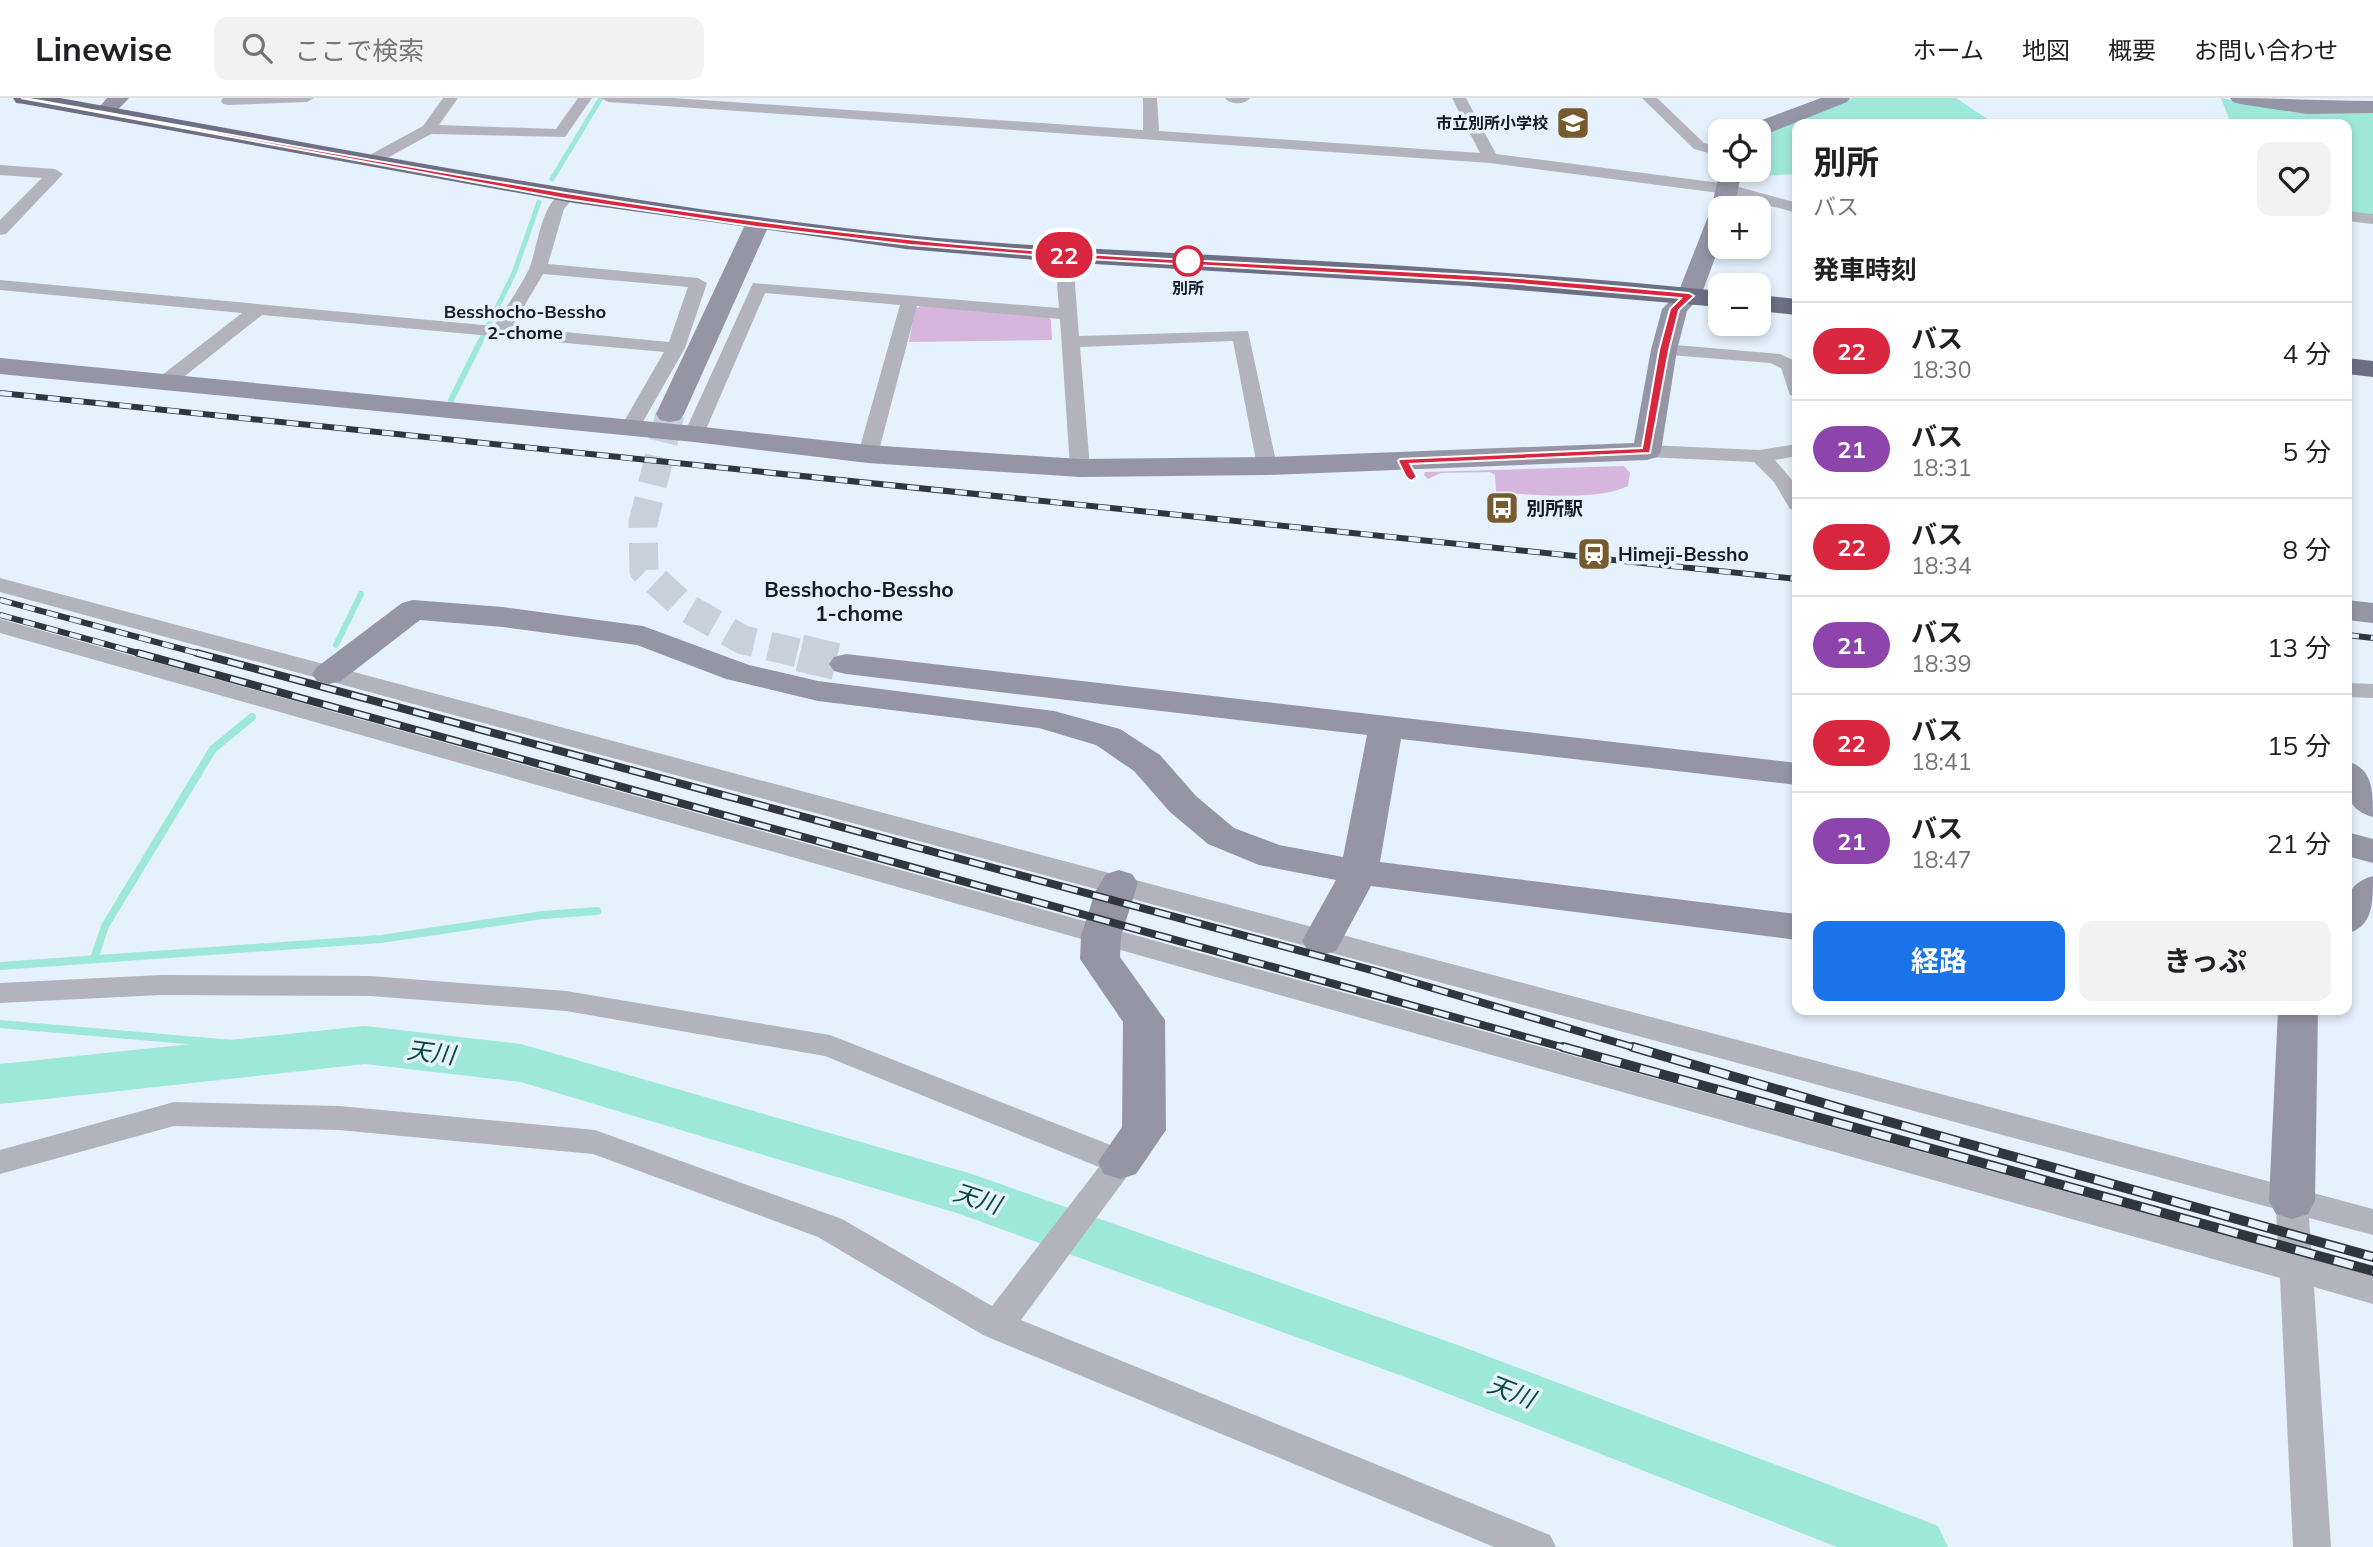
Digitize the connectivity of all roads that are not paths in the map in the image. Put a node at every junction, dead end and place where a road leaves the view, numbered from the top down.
1 (24, 98) edge
2 (230, 98) edge
3 (307, 98) edge
4 (450, 98) edge
5 (585, 98) edge
6 (608, 98) edge
7 (1150, 98) edge
8 (1232, 98) edge
9 (1243, 98) edge
10 (1459, 98) edge
11 (1648, 98) edge
12 (1840, 98) edge
13 (2240, 98) edge
14 (757, 103) edge
15 (112, 105) edge
16 (2373, 107) edge
17 (1771, 124) edge
18 (428, 130) junction
19 (1151, 133) junction
20 (1708, 148) edge
21 (1490, 158) junction
22 (372, 160) junction
23 (0, 170) edge
24 (1725, 195) edge
25 (566, 197) junction
26 (1792, 207) edge
27 (6, 215) edge
28 (2352, 217) edge
29 (2373, 219) edge
30 (757, 225) junction
31 (0, 230) edge
32 (1070, 256) junction
33 (537, 268) junction
34 (0, 285) edge
35 (1689, 296) junction
36 (1708, 298) edge
37 (910, 300) junction
38 (1771, 304) edge
39 (1792, 306) edge
40 (258, 309) junction
41 (1070, 314) junction
42 (490, 329) junction
43 (1070, 342) junction
44 (676, 348) junction
45 (1664, 350) junction
46 (0, 366) edge
47 (2352, 367) edge
48 (2373, 369) edge
49 (1792, 372) edge
50 (164, 383) junction
51 (670, 414) tunnel mouth
52 (629, 430) junction
53 (695, 434) junction
54 (1647, 451) junction
55 (1792, 451) edge
56 (868, 454) junction
57 (1759, 456) junction
58 (1267, 466) junction
59 (1080, 468) junction
60 (1792, 495) edge
61 (0, 585) edge
62 (2352, 611) edge
63 (2373, 613) edge
64 (2352, 620) edge
65 (2373, 622) edge
66 (0, 626) edge
67 (846, 664) tunnel mouth
68 (329, 674) junction
69 (2352, 690) edge
70 (2373, 691) edge
71 (1386, 727) junction
72 (2373, 765) edge
73 (2352, 766) edge
74 (1792, 773) edge
75 (2352, 779) edge
76 (2373, 806) edge
77 (2352, 845) edge
78 (2373, 851) edge
79 (1359, 872) junction
80 (1119, 883) junction
81 (2373, 889) edge
82 (2352, 915) edge
83 (1792, 926) edge
84 (1101, 936) junction
85 (1322, 941) junction
86 (0, 993) edge
87 (2298, 1015) edge
88 (0, 1162) edge
89 (1113, 1172) junction
90 (2292, 1201) junction
91 (2373, 1222) edge
92 (2297, 1270) junction
93 (2373, 1290) edge
94 (1004, 1315) junction
95 (1537, 1547) edge
96 (2312, 1547) edge

1 - 15 highway
2 - 3 street
4 - 18 street
5 - 18 street
6 - 14 street
7 - 19 street
8 - 9 street
10 - 21 street
11 - 20 street
12 - 17 street
13 - 16 street
14 - 19 street
15 - 22 highway
18 - 22 street
19 - 21 street
21 - 24 street
22 - 25 highway
23 - 27 street
24 - 26 street
24 - 35 street
25 - 30 highway
25 - 33 street
27 - 31 street
28 - 29 street
30 - 32 highway
30 - 51 street
32 - 35 highway
32 - 41 street
33 - 42 street
33 - 44 street
34 - 40 street
35 - 36 highway
35 - 45 street
37 - 41 street
37 - 53 street
37 - 56 street
38 - 39 highway
40 - 42 street
40 - 50 street
41 - 43 street
42 - 44 street
43 - 58 street
43 - 59 street
44 - 52 street
45 - 49 street
45 - 54 street
46 - 50 street
47 - 48 highway
50 - 52 street
52 - 53 street
53 - 56 street
54 - 57 street
54 - 58 street
55 - 57 street
56 - 59 street
57 - 60 street
58 - 59 street
61 - 68 street
62 - 63 street
64 - 65 street
66 - 84 street
67 - 71 street
68 - 79 street
68 - 80 street
69 - 70 street
71 - 74 street
71 - 79 street
72 - 73 street
75 - 76 street
77 - 78 street
79 - 83 street
79 - 85 street
80 - 84 street
80 - 85 street
81 - 82 street
84 - 89 street
84 - 92 street
85 - 90 street
86 - 89 street
87 - 90 street
88 - 94 street
89 - 94 street
90 - 91 street
90 - 92 street
92 - 93 street
92 - 96 street
94 - 95 street

